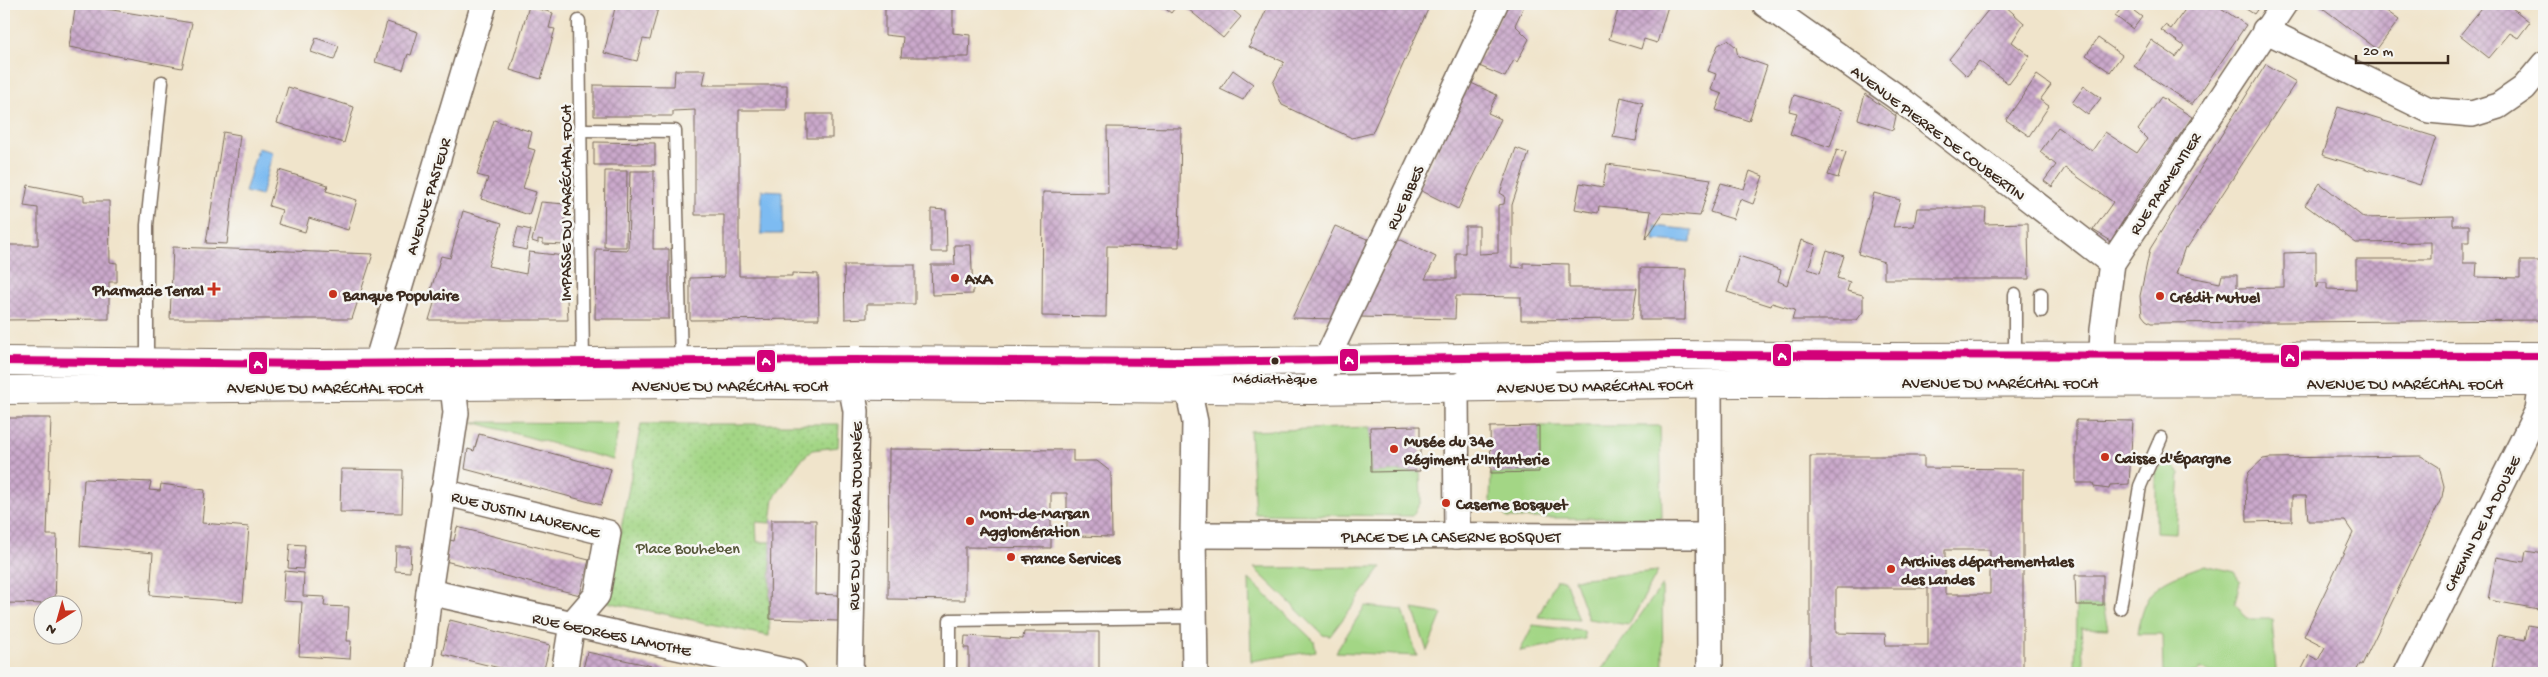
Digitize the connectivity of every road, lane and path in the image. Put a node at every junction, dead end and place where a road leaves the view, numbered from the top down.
1 (484, 4) edge
2 (1495, 4) edge
3 (1764, 4) edge
4 (2284, 4) edge
5 (578, 21) dead end
6 (2265, 30) junction
7 (2544, 64) edge
8 (162, 82) dead end
9 (582, 130) junction
10 (2112, 263) junction
11 (2015, 294) dead end
12 (2041, 294) dead end
13 (2041, 311) dead end
14 (1675, 355) junction
15 (2015, 356) junction
16 (2544, 356) edge
17 (4, 361) edge
18 (1326, 361) junction
19 (1416, 361) junction
20 (1187, 362) junction
21 (2544, 368) edge
22 (2101, 369) junction
23 (852, 372) junction
24 (583, 373) junction
25 (682, 373) junction
26 (455, 374) junction
27 (373, 375) junction
28 (149, 376) junction
29 (2544, 382) edge
30 (1710, 383) junction
31 (1456, 388) junction
32 (1188, 389) junction
33 (4, 390) edge
34 (1312, 390) junction
35 (2162, 438) dead end
36 (443, 492) junction
37 (1193, 535) junction
38 (1457, 536) junction
39 (1709, 536) junction
40 (429, 592) junction
41 (2120, 608) dead end
42 (1195, 618) junction
43 (572, 624) junction
44 (850, 670) edge
45 (420, 673) edge
46 (564, 673) edge
47 (794, 673) edge
48 (950, 673) edge
49 (1195, 673) edge
50 (1710, 673) edge
51 (2406, 673) edge

1 - 27 street, AVENUE PASTEUR
2 - 18 street, RUE BIBES
3 - 10 street, AVENUE PIERRE DE COUBERTIN
4 - 6 street, RUE PARMENTIER
5 - 9 lane, IMPASSE DU MARÉCHAL FOCH
6 - 7 street
6 - 10 street, RUE PARMENTIER
8 - 28 lane
9 - 24 lane, IMPASSE DU MARÉCHAL FOCH
9 - 25 lane
10 - 22 street, RUE PARMENTIER
11 - 15 lane
12 - 13 lane
14 - 15 main road, AVENUE DU MARÉCHAL FOCH
14 - 19 main road, AVENUE DU MARÉCHAL FOCH
14 - 31 street
15 - 22 main road, AVENUE DU MARÉCHAL FOCH
16 - 22 main road, AVENUE DU MARÉCHAL FOCH
17 - 28 main road, AVENUE DU MARÉCHAL FOCH
18 - 19 main road, AVENUE DU MARÉCHAL FOCH
18 - 20 main road, AVENUE DU MARÉCHAL FOCH
18 - 34 street, RUE BIBES
19 - 31 street
20 - 23 main road, AVENUE DU MARÉCHAL FOCH
20 - 32 street
21 - 29 street, CHEMIN DE LA DOUZE
22 - 29 main road, AVENUE DU MARÉCHAL FOCH
22 - 30 main road, AVENUE DU MARÉCHAL FOCH
23 - 25 main road, AVENUE DU MARÉCHAL FOCH
23 - 32 main road, AVENUE DU MARÉCHAL FOCH
23 - 44 street, RUE DU GÉNÉRAL JOURNÉE
24 - 25 main road, AVENUE DU MARÉCHAL FOCH
24 - 26 main road, AVENUE DU MARÉCHAL FOCH
26 - 27 main road, AVENUE DU MARÉCHAL FOCH
26 - 36 street
27 - 28 main road, AVENUE DU MARÉCHAL FOCH
28 - 33 main road, AVENUE DU MARÉCHAL FOCH
29 - 51 street, CHEMIN DE LA DOUZE
30 - 31 main road, AVENUE DU MARÉCHAL FOCH
30 - 39 street
31 - 34 main road, AVENUE DU MARÉCHAL FOCH
31 - 38 street
32 - 34 main road, AVENUE DU MARÉCHAL FOCH
32 - 37 street
35 - 41 lane
36 - 40 street
36 - 43 street, RUE JUSTIN LAURENCE
37 - 38 street, PLACE DE LA CASERNE BOSQUET
37 - 42 street
38 - 39 street, PLACE DE LA CASERNE BOSQUET
39 - 50 street
40 - 43 street, RUE GEORGES LAMOTHE
40 - 45 street
42 - 48 lane
42 - 49 street
43 - 46 street
43 - 47 street, RUE GEORGES LAMOTHE

